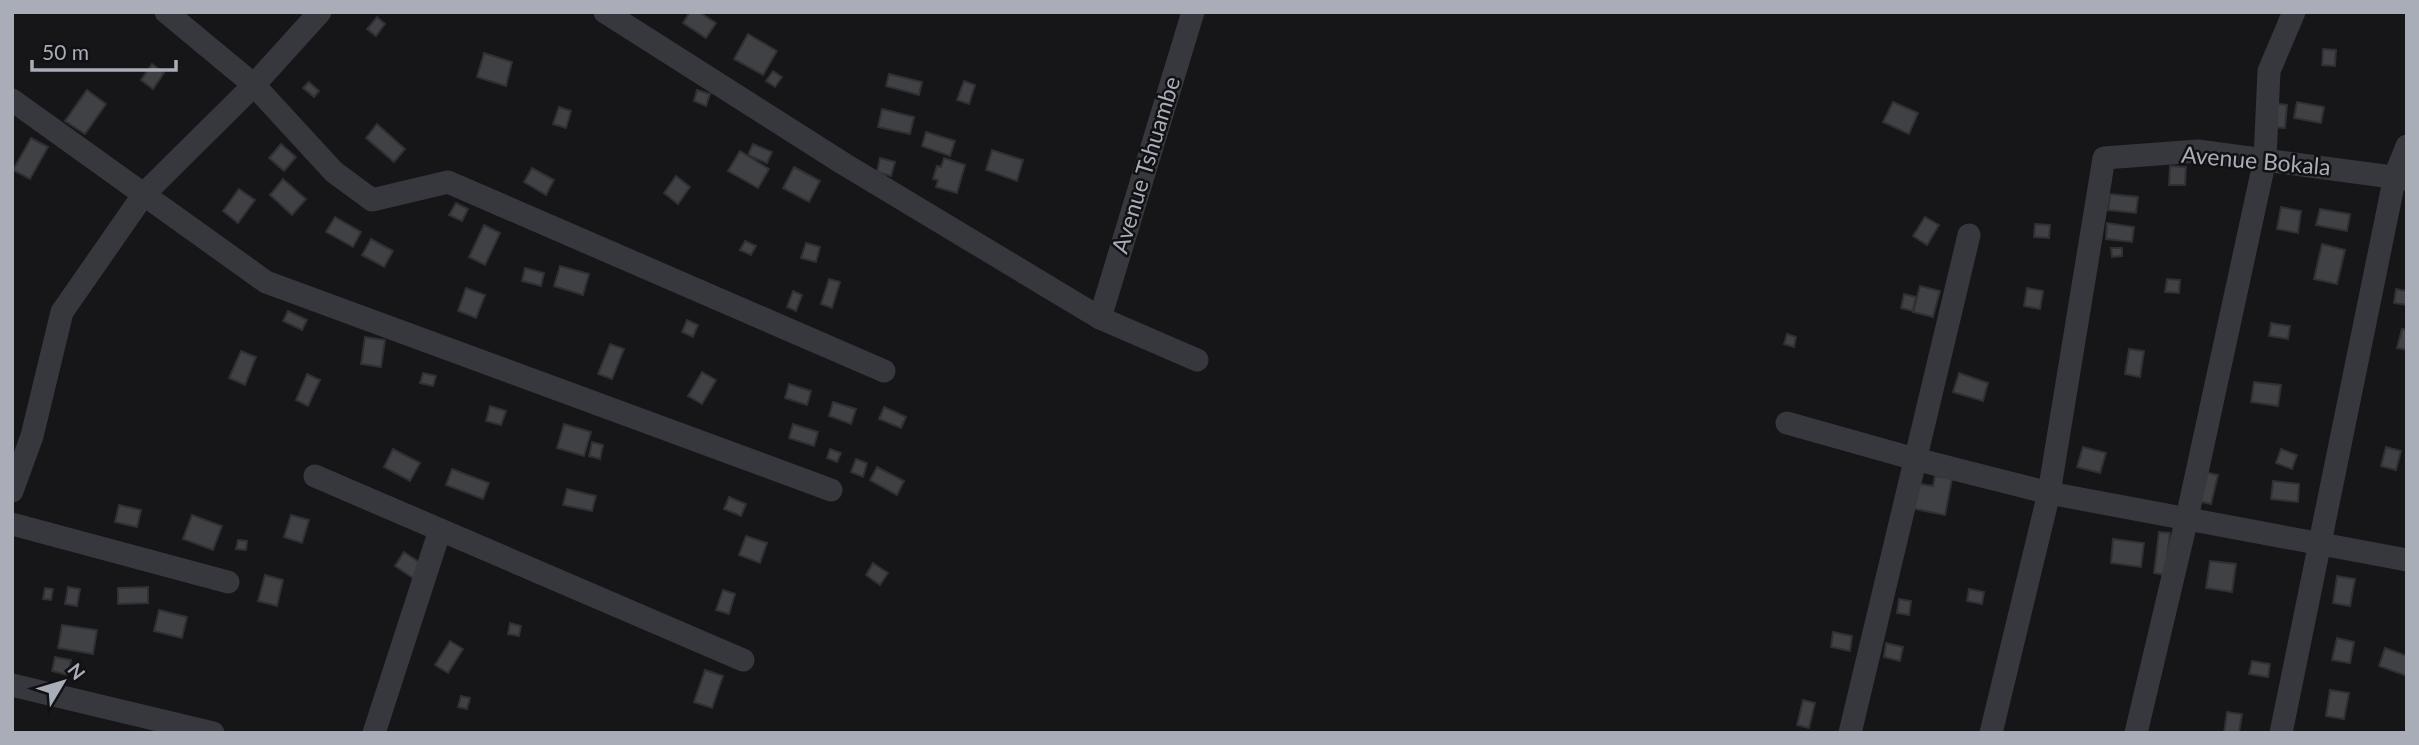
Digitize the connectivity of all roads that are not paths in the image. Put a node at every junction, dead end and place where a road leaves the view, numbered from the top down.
1 (166, 12) edge
2 (320, 12) edge
3 (605, 12) edge
4 (1193, 12) edge
5 (2294, 12) edge
6 (254, 85) junction
7 (12, 100) edge
8 (2407, 146) edge
9 (2265, 159) junction
10 (2401, 177) edge
11 (144, 194) junction
12 (1969, 235) dead end
13 (1100, 318) junction
14 (1197, 360) dead end
15 (884, 371) dead end
16 (1787, 423) dead end
17 (1915, 460) junction
18 (315, 476) dead end
19 (831, 490) dead end
20 (12, 491) edge
21 (2049, 492) junction
22 (2188, 519) junction
23 (12, 524) edge
24 (440, 530) junction
25 (2320, 544) junction
26 (2407, 560) edge
27 (228, 582) dead end
28 (743, 660) dead end
29 (12, 685) edge
30 (213, 733) edge
31 (374, 733) edge
32 (1850, 733) edge
33 (1991, 733) edge
34 (2136, 733) edge
35 (2281, 733) edge

1 - 6 street
2 - 6 street
3 - 13 street
4 - 13 street, Avenue Tshuambe
5 - 9 street
6 - 11 street
6 - 15 street
7 - 11 street
8 - 10 street
9 - 10 street, Avenue Bokala
9 - 21 street, Avenue Bokala
9 - 22 street
10 - 25 street
11 - 19 street
11 - 20 street
12 - 17 street
13 - 14 street
16 - 17 street
17 - 21 street
17 - 32 street
18 - 24 street
21 - 22 street
21 - 33 street
22 - 25 street
22 - 34 street
23 - 27 street
24 - 28 street
24 - 31 street
25 - 26 street
25 - 35 street
29 - 30 street

